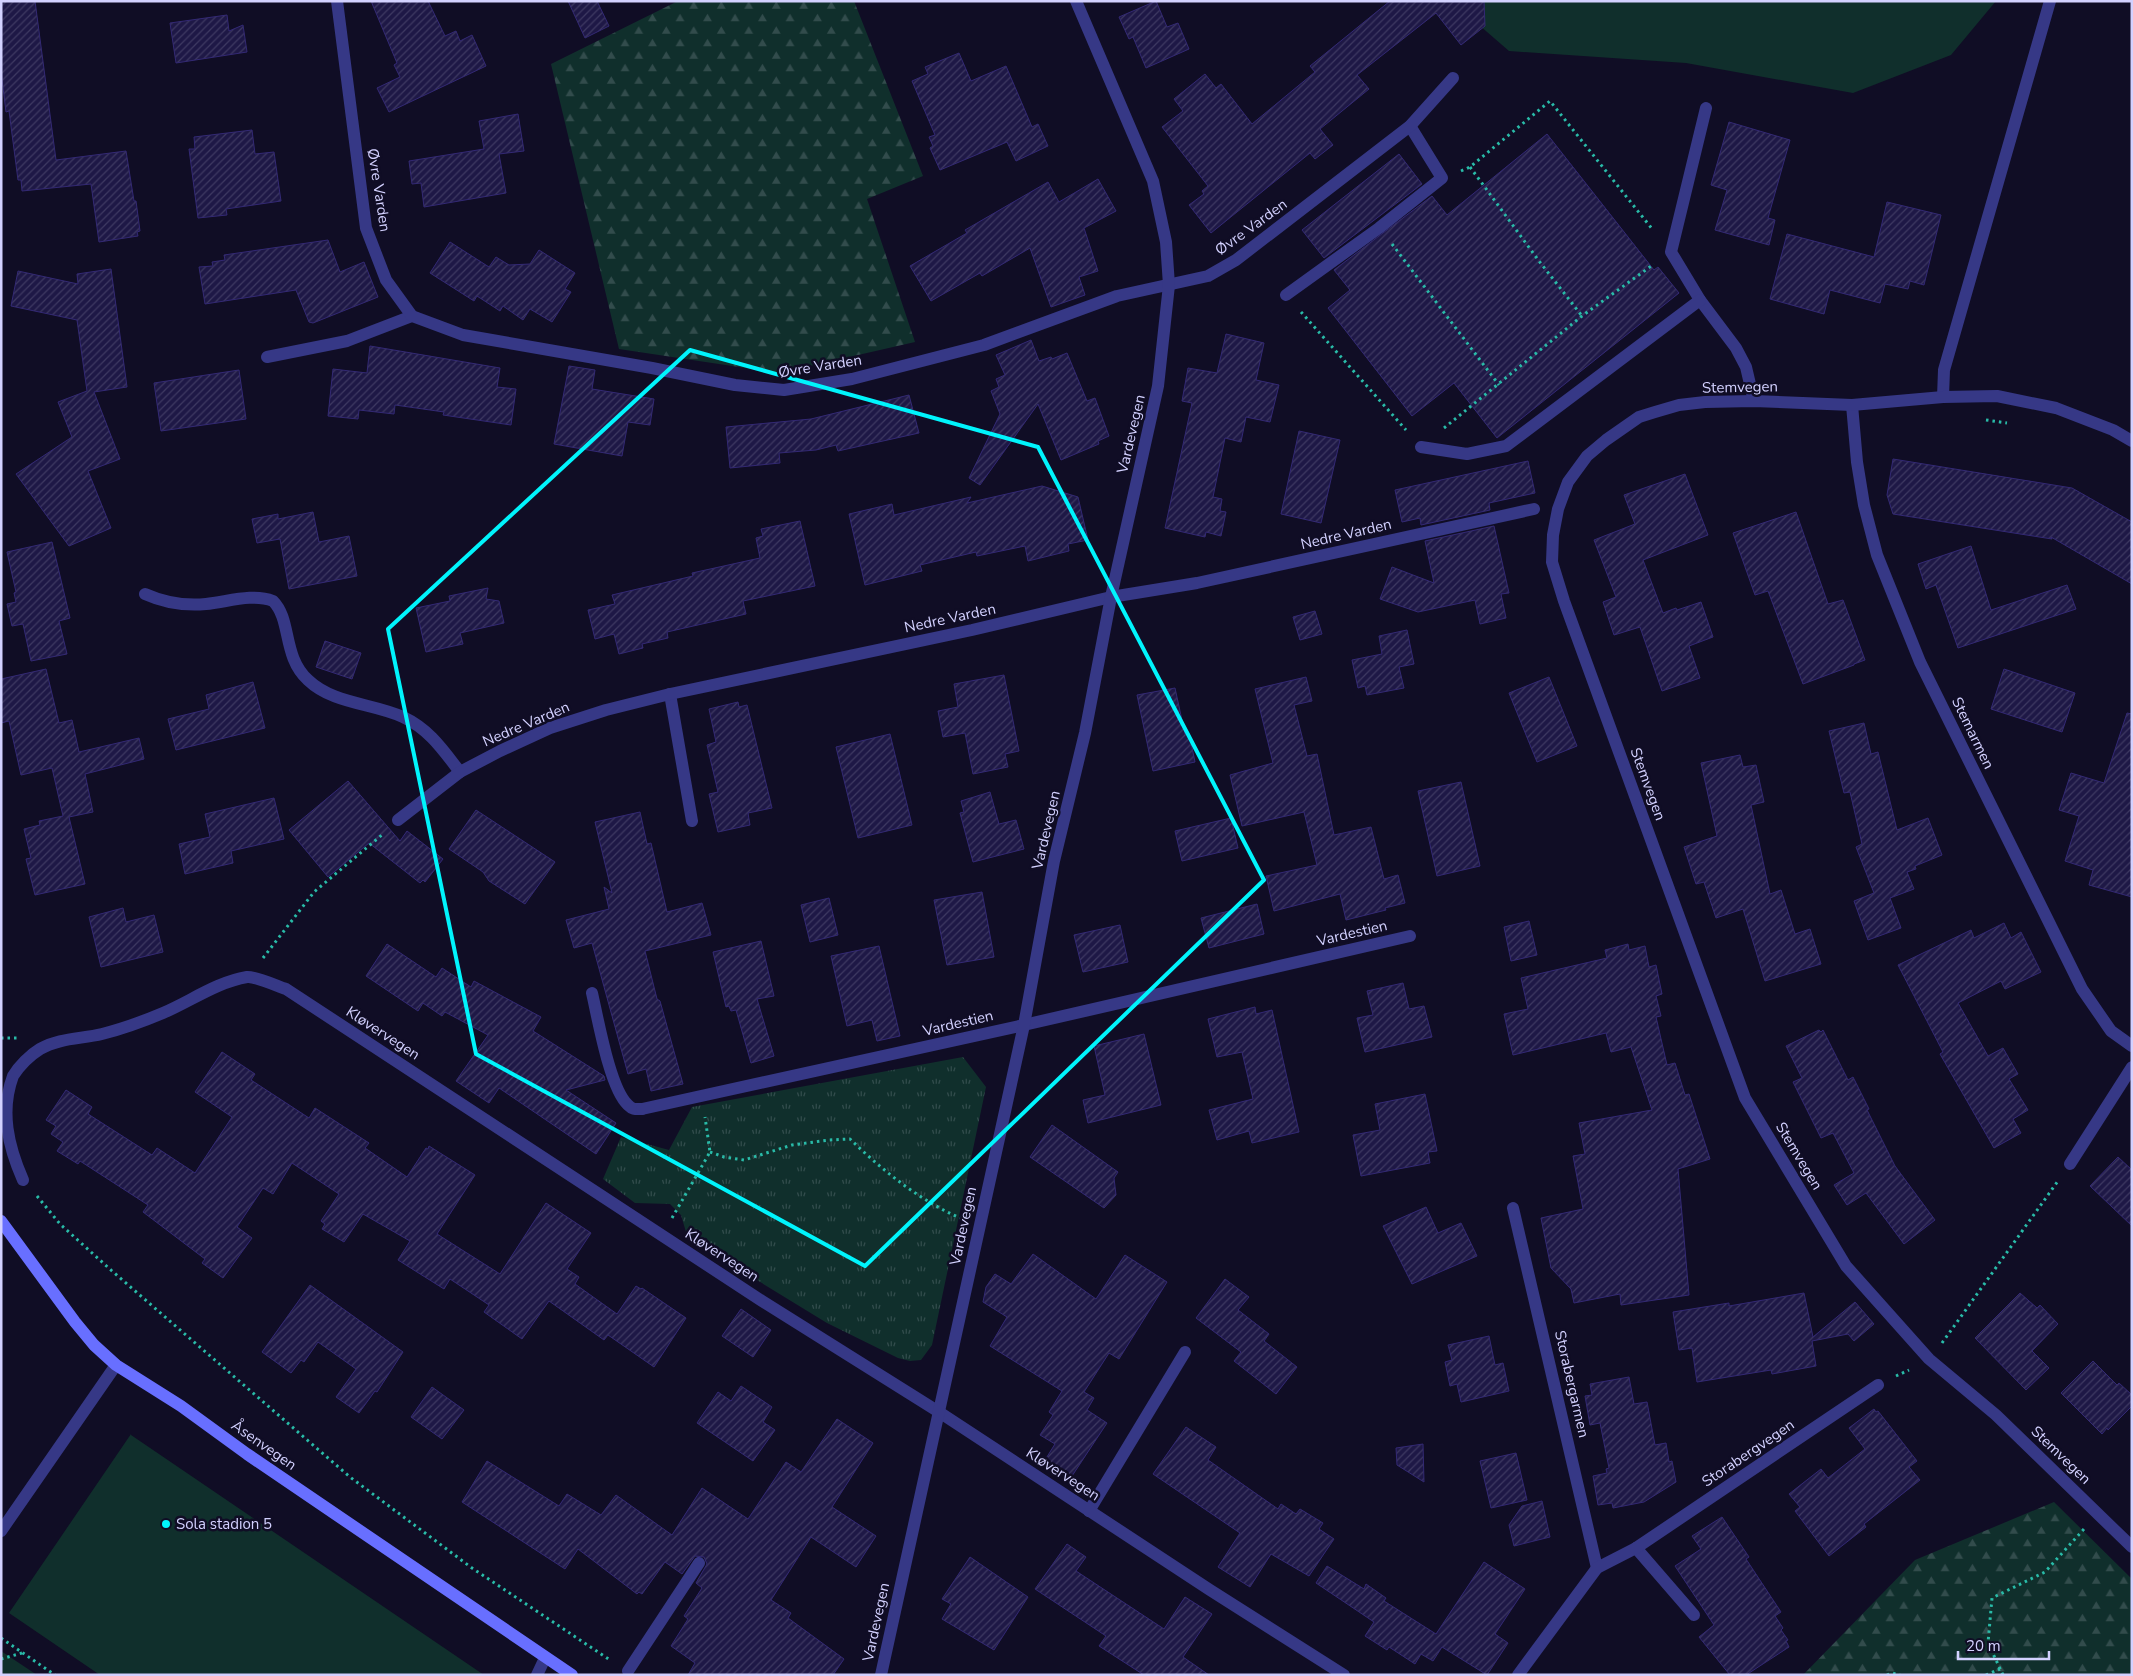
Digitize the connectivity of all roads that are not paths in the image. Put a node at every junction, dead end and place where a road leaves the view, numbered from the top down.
1 (337, 1) edge
2 (1076, 1) edge
3 (2050, 1) edge
4 (1453, 78) dead end
5 (1706, 108) dead end
6 (1410, 126) junction
7 (1169, 285) junction
8 (1286, 295) road end
9 (1700, 300) junction
10 (412, 316) junction
11 (267, 357) dead end
12 (1944, 397) junction
13 (1754, 401) junction
14 (1852, 405) junction
15 (2132, 441) edge
16 (1421, 446) road end
17 (1534, 509) dead end
18 (145, 594) dead end
19 (1112, 597) junction
20 (670, 694) junction
21 (460, 772) junction
22 (398, 820) road end
23 (692, 821) dead end
24 (1410, 936) dead end
25 (592, 993) dead end
26 (1024, 1025) junction
27 (2132, 1046) edge
28 (2132, 1067) edge
29 (2070, 1164) road end
30 (23, 1180) road end
31 (1513, 1208) dead end
32 (1, 1221) edge
33 (1185, 1352) dead end
34 (116, 1365) junction
35 (1878, 1385) road end
36 (939, 1412) junction
37 (1089, 1511) junction
38 (1, 1531) edge
39 (2132, 1547) edge
40 (1636, 1548) junction
41 (699, 1563) dead end
42 (1597, 1568) junction
43 (1694, 1615) dead end
44 (545, 1658) junction
45 (628, 1671) road end
46 (537, 1675) edge
47 (572, 1675) edge
48 (881, 1675) edge
49 (1344, 1675) edge
50 (1518, 1675) edge

1 - 10 street, Øvre Varden
2 - 7 street, Vardevegen
3 - 12 street
4 - 6 street, Øvre Varden
5 - 9 street
6 - 7 street, Øvre Varden
6 - 8 street
7 - 10 street, Øvre Varden
7 - 19 street, Vardevegen
9 - 13 street
9 - 16 street
10 - 11 street
12 - 14 street, Stemvegen
12 - 15 street, Stemvegen
13 - 14 street, Stemvegen
13 - 39 street, Stemvegen
14 - 27 street, Stemarmen
17 - 19 street, Nedre Varden
18 - 21 street
19 - 20 street, Nedre Varden
19 - 26 street, Vardevegen
20 - 21 street, Nedre Varden
20 - 23 street
21 - 22 street, Nedre Varden
24 - 26 street, Vardestien
25 - 26 street, Vardestien
26 - 36 street, Vardevegen
28 - 29 street
30 - 36 street, Kløvervegen
31 - 42 street, Storabergarmen
32 - 34 street, Åsenvegen
33 - 37 street
34 - 38 street
34 - 44 street, Åsenvegen
35 - 40 street, Storabergvegen
36 - 37 street, Kløvervegen
36 - 48 street, Vardevegen
37 - 49 street, Kløvervegen
40 - 42 street, Storabergvegen
40 - 43 street
41 - 45 street
42 - 50 street, Storabergvegen
44 - 46 street
44 - 47 street, Åsenvegen

